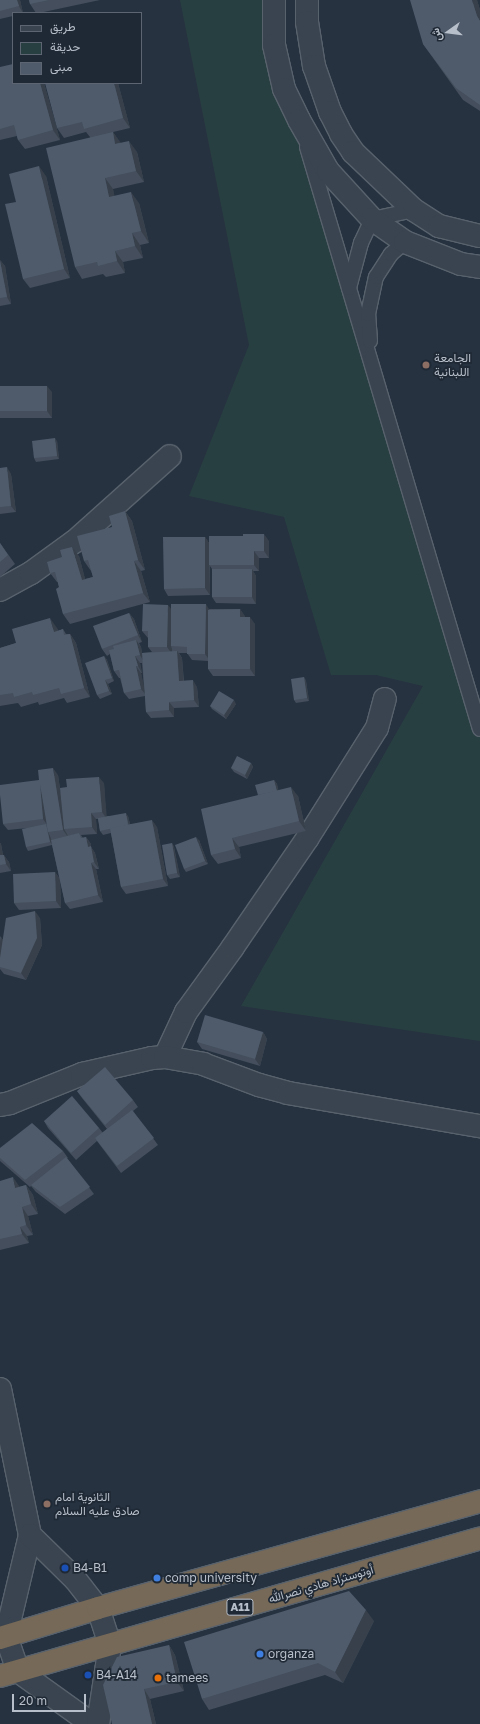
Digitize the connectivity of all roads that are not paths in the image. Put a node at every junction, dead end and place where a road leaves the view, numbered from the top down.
1 (274, 0) edge
2 (307, 0) edge
3 (299, 120) junction
4 (414, 210) junction
5 (372, 218) junction
6 (480, 236) edge
7 (405, 242) junction
8 (480, 267) edge
9 (349, 290) junction
10 (373, 373) junction
11 (170, 456) dead end
12 (0, 590) edge
13 (385, 699) dead end
14 (477, 708) edge
15 (480, 728) edge
16 (165, 1057) junction
17 (0, 1105) edge
18 (480, 1126) edge
19 (0, 1389) edge
20 (480, 1501) edge
21 (30, 1535) junction
22 (480, 1538) edge
23 (98, 1608) junction
24 (3, 1637) edge
25 (110, 1645) junction
26 (9, 1673) edge
27 (92, 1724) edge
28 (98, 1724) edge

1 - 3 street
2 - 4 street
3 - 5 street
3 - 9 lane
4 - 5 lane
4 - 6 street
5 - 7 street
5 - 9 lane
7 - 8 street
7 - 10 lane
9 - 10 lane
10 - 14 lane
11 - 12 street
13 - 16 street
14 - 15 lane
16 - 17 street
16 - 18 street
19 - 21 street
20 - 23 highway
21 - 23 street
21 - 24 street
22 - 25 highway, أوتوستراد هادي نصرالله / A11
23 - 24 highway
23 - 25 street
24 - 26 street
25 - 26 highway, أوتوستراد هادي نصرالله / A11
25 - 28 street
26 - 27 street

